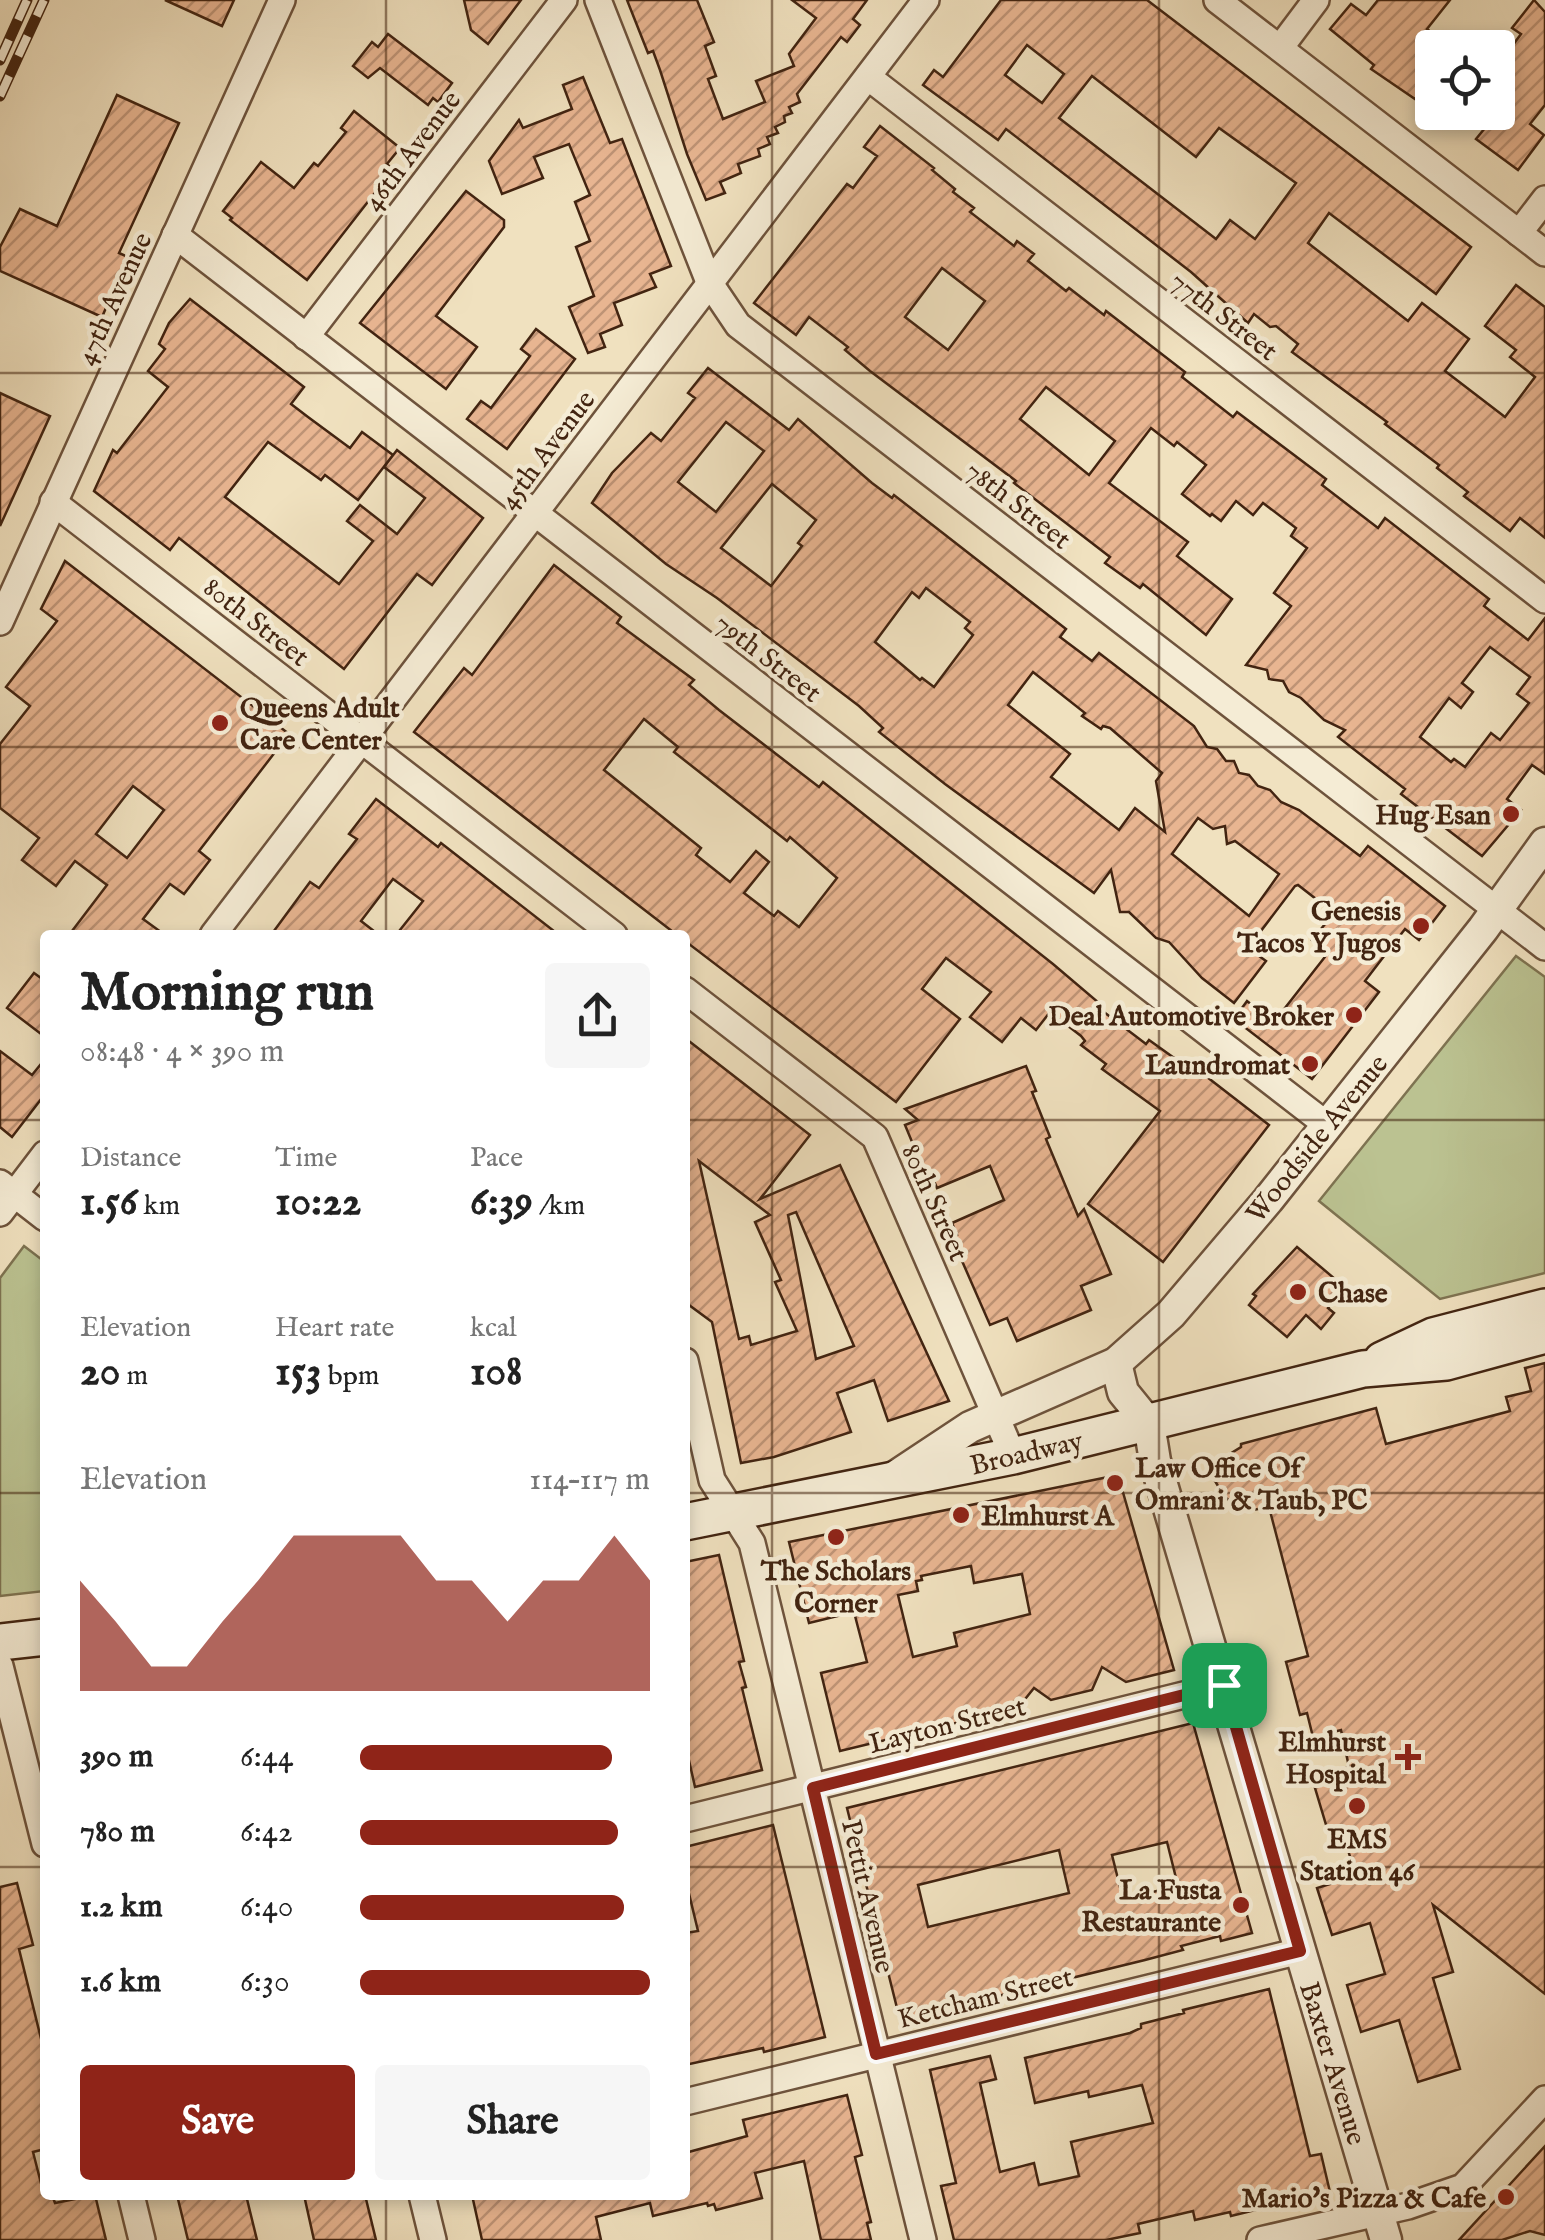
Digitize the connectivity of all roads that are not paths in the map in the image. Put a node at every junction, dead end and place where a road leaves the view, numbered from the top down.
1 (282, 0) edge
2 (564, 0) edge
3 (598, 0) edge
4 (926, 0) edge
5 (1217, 0) edge
6 (1316, 0) edge
7 (1280, 48) junction
8 (868, 77) junction
9 (1545, 199) edge
10 (1519, 233) junction
11 (175, 235) junction
12 (1545, 253) edge
13 (710, 282) junction
14 (306, 337) junction
15 (53, 502) junction
16 (534, 514) junction
17 (1545, 600) edge
18 (0, 622) edge
19 (361, 740) junction
20 (1545, 843) edge
21 (1498, 910) junction
22 (217, 930) edge
23 (608, 930) edge
24 (1545, 947) edge
25 (690, 994) edge
26 (1327, 1125) junction
27 (40, 1159) edge
28 (5, 1197) edge
29 (40, 1215) edge
30 (1545, 1307) edge
31 (1545, 1336) edge
32 (1116, 1363) junction
33 (1363, 1370) junction
34 (690, 1383) edge
35 (997, 1417) junction
36 (1149, 1424) junction
37 (1013, 1456) junction
38 (890, 1480) junction
39 (732, 1512) junction
40 (690, 1521) edge
41 (40, 1638) edge
42 (0, 1642) edge
43 (0, 1666) edge
44 (1224, 1685) junction
45 (813, 1788) junction
46 (690, 1818) edge
47 (40, 1824) edge
48 (1300, 1951) junction
49 (876, 2054) junction
50 (1545, 2099) edge
51 (690, 2101) edge
52 (132, 2200) edge
53 (423, 2200) edge
54 (1382, 2226) edge
55 (142, 2240) edge
56 (433, 2240) edge
57 (922, 2240) edge
58 (1260, 2240) edge

1 - 11 street, 47th Avenue
2 - 14 street, 46th Avenue
3 - 13 street, 78th Street
4 - 8 street, 45th Avenue
5 - 7 street
6 - 7 street
7 - 10 street
8 - 13 street, 45th Avenue
8 - 17 street, 77th Street
9 - 10 street
10 - 12 street
11 - 14 street, 79th Street
11 - 15 street, 47th Avenue
13 - 16 street, 45th Avenue
13 - 21 street, 78th Street
14 - 16 street, 79th Street
15 - 18 street, 47th Avenue
15 - 19 street, 80th Street
16 - 19 street, 45th Avenue
16 - 26 street, 79th Street
19 - 22 street, 45th Avenue
19 - 23 street, 80th Street
20 - 21 street, Woodside Avenue
21 - 24 street, 78th Street
21 - 26 street, Woodside Avenue
25 - 35 street, 80th Street
26 - 32 street, Woodside Avenue
27 - 28 street
28 - 29 street
30 - 33 main road, Broadway
31 - 33 main road, Broadway
32 - 35 street, Woodside Avenue
32 - 36 street
33 - 36 main road, Broadway
34 - 39 street, Pettit Avenue
35 - 37 street, 80th Street
35 - 38 street, Woodside Avenue
36 - 37 main road, Broadway
36 - 44 street, Baxter Avenue
37 - 38 main road, Broadway
38 - 39 main road, Broadway
39 - 40 main road, Broadway
39 - 45 street, Pettit Avenue
41 - 42 main road
43 - 47 street
44 - 45 street, Layton Street
44 - 48 street, Baxter Avenue
45 - 46 street, Layton Street
45 - 49 street, Pettit Avenue
48 - 49 street, Ketcham Street
48 - 54 street, Baxter Avenue
49 - 51 street, Ketcham Street
49 - 57 street, Pettit Avenue
50 - 54 street
52 - 55 street
53 - 56 street
54 - 58 street

